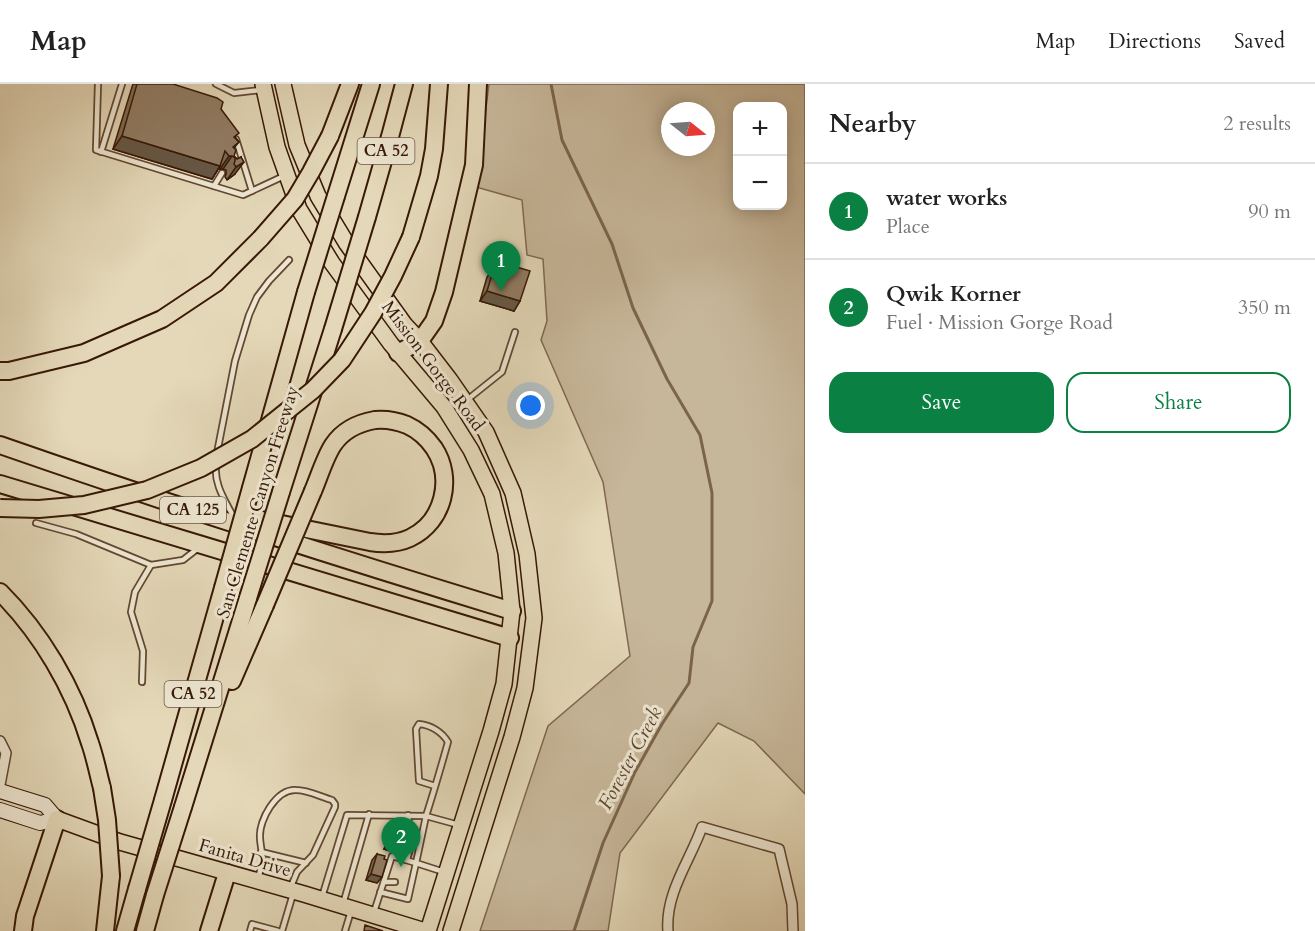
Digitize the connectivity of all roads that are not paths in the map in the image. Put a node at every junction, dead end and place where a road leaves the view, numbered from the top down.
1 (98, 84) edge
2 (122, 84) edge
3 (216, 84) edge
4 (283, 84) edge
5 (350, 84) edge
6 (370, 84) edge
7 (404, 84) edge
8 (439, 84) edge
9 (478, 84) edge
10 (264, 87) edge
11 (231, 131) edge
12 (101, 152) junction
13 (242, 156) junction
14 (236, 161) edge
15 (222, 173) edge
16 (287, 175) junction
17 (214, 186) junction
18 (252, 191) junction
19 (289, 260) dead end
20 (514, 332) dead end
21 (420, 341) junction
22 (399, 353) junction
23 (0, 371) edge
24 (465, 402) junction
25 (0, 445) edge
26 (0, 484) edge
27 (167, 501) junction
28 (0, 508) edge
29 (232, 514) junction
30 (36, 523) dead end
31 (201, 545) junction
32 (152, 565) junction
33 (0, 592) edge
34 (512, 611) junction
35 (534, 618) junction
36 (510, 638) junction
37 (531, 644) junction
38 (142, 682) dead end
39 (0, 741) edge
40 (196, 765) junction
41 (0, 785) edge
42 (435, 786) junction
43 (0, 791) edge
44 (0, 810) edge
45 (369, 814) junction
46 (408, 815) junction
47 (426, 816) junction
48 (57, 819) junction
49 (461, 826) junction
50 (261, 852) junction
51 (407, 860) junction
52 (306, 863) junction
53 (416, 863) junction
54 (387, 870) junction
55 (396, 871) dead end
56 (406, 872) dead end
57 (227, 873) junction
58 (414, 873) junction
59 (446, 873) junction
60 (257, 881) junction
61 (384, 882) junction
62 (395, 882) dead end
63 (405, 883) dead end
64 (412, 883) junction
65 (465, 889) junction
66 (292, 891) junction
67 (380, 892) junction
68 (321, 899) junction
69 (347, 907) junction
70 (373, 915) junction
71 (392, 926) edge
72 (23, 931) edge
73 (105, 931) edge
74 (125, 931) edge
75 (145, 931) edge
76 (209, 931) edge
77 (250, 931) edge
78 (280, 931) edge
79 (345, 931) edge
80 (426, 931) edge
81 (451, 931) edge
82 (668, 931) edge
83 (793, 931) edge

1 - 12 lane
2 - 12 lane
3 - 10 lane
4 - 21 main road, Mission Gorge Road
5 - 23 highway, bridge
6 - 74 highway, San Clemente Canyon Freeway / CA 52, bridge
7 - 40 highway, San Clemente Canyon Freeway / CA 52, bridge
8 - 28 highway, bridge
9 - 21 highway
10 - 16 main road, Mission Gorge Road
11 - 13 lane
12 - 17 lane
13 - 14 lane
13 - 18 lane
15 - 17 lane
16 - 18 lane
16 - 22 main road, Mission Gorge Road
17 - 18 lane
19 - 29 lane
20 - 24 lane
21 - 22 highway
21 - 24 main road, Mission Gorge Road
22 - 34 main road, Mission Gorge Road
24 - 35 main road, Mission Gorge Road
25 - 27 highway, CA 125
26 - 31 highway, CA 125
27 - 29 highway
27 - 34 highway, CA 125
29 - 40 highway, bridge
30 - 32 lane
31 - 32 lane
31 - 36 highway, CA 125
32 - 38 lane
33 - 73 highway, bridge
34 - 35 main road, CA 125
34 - 36 main road, Mission Gorge Road
35 - 37 main road, Mission Gorge Road
36 - 37 main road, CA 125
36 - 49 main road, Mission Gorge Road
37 - 65 main road, Mission Gorge Road
39 - 41 street
40 - 75 highway, San Clemente Canyon Freeway / CA 52, bridge
42 - 42 lane
42 - 47 lane
43 - 48 main road, Fanita Drive
44 - 48 main road, Fanita Drive
45 - 46 lane
45 - 68 lane
45 - 69 lane
46 - 47 lane
46 - 51 lane
47 - 49 lane
47 - 53 lane
48 - 57 main road, Fanita Drive
48 - 72 highway
49 - 59 main road, Mission Gorge Road
49 - 65 main road
50 - 52 lane
50 - 52 lane
50 - 60 lane
51 - 53 lane
51 - 54 lane
52 - 66 lane
53 - 58 lane
53 - 59 lane
54 - 55 lane
54 - 61 lane
56 - 58 lane
57 - 60 main road, Fanita Drive
57 - 76 highway
58 - 64 lane
59 - 80 main road, Mission Gorge Road
60 - 66 main road, Fanita Drive
61 - 62 lane
61 - 67 lane
63 - 64 lane
64 - 67 lane
65 - 81 main road, Mission Gorge Road
66 - 68 main road, Fanita Drive
66 - 78 lane
67 - 70 lane
68 - 69 main road, Fanita Drive
69 - 70 main road, Fanita Drive
69 - 79 lane
70 - 71 main road, Fanita Drive
71 - 80 main road, Fanita Drive
77 - 78 lane
82 - 83 street

